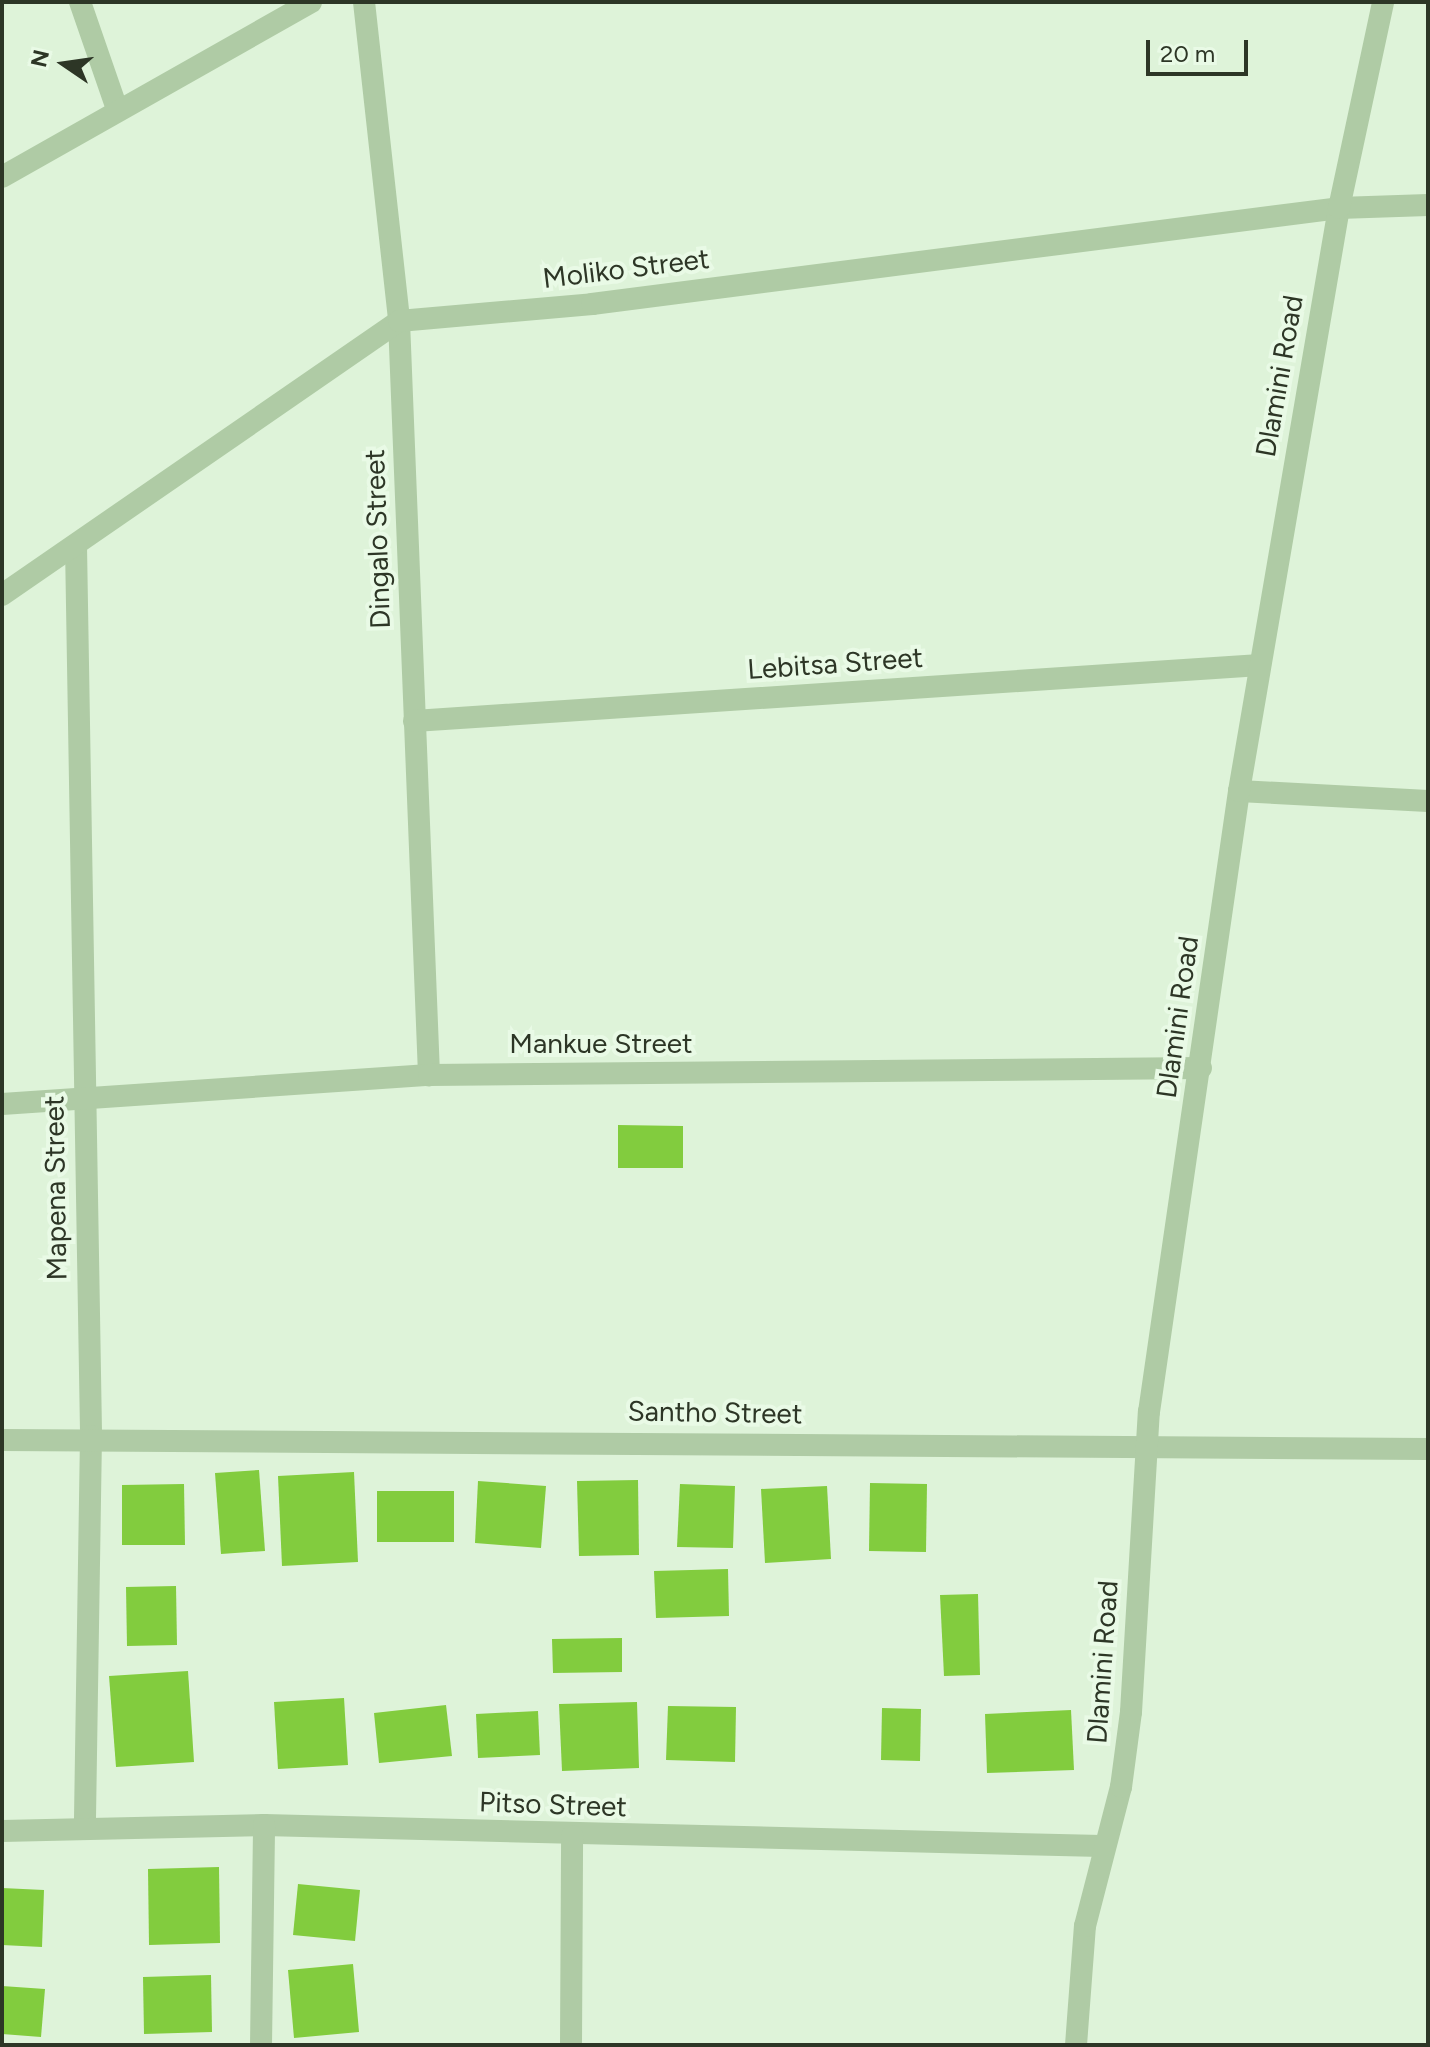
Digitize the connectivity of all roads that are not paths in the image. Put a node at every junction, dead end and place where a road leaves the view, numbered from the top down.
1 (80, 2) edge
2 (311, 2) edge
3 (364, 2) edge
4 (1383, 2) edge
5 (117, 109) junction
6 (2, 177) edge
7 (1428, 205) edge
8 (1339, 208) junction
9 (399, 321) junction
10 (76, 546) junction
11 (2, 595) edge
12 (1260, 665) junction
13 (414, 721) junction
14 (1239, 791) junction
15 (1428, 801) edge
16 (1201, 1068) junction
17 (429, 1075) junction
18 (82, 1100) junction
19 (2, 1104) edge
20 (91, 1436) junction
21 (2, 1440) edge
22 (1146, 1446) junction
23 (1428, 1449) edge
24 (264, 1825) junction
25 (85, 1828) junction
26 (2, 1831) edge
27 (572, 1836) junction
28 (1102, 1846) junction
29 (261, 2045) edge
30 (571, 2045) edge
31 (1076, 2045) edge

1 - 5 street
2 - 5 street
3 - 9 street, Dingalo Street
4 - 8 street, Dlamini Road
5 - 6 street
7 - 8 street, Moliko Street
8 - 9 street, Moliko Street
8 - 12 street, Dlamini Road
9 - 10 street, Moliko Street
9 - 13 street, Dingalo Street
10 - 11 street, Moliko Street
10 - 18 street, Mapena Street
12 - 13 street, Lebitsa Street
12 - 14 street, Dlamini Road
13 - 17 street, Dingalo Street
14 - 15 street
14 - 16 street, Dlamini Road
16 - 17 street, Mankue Street
16 - 22 street, Dlamini Road
17 - 18 street, Mankue Street
18 - 19 street, Mankue Street
18 - 20 street, Mapena Street
20 - 21 street, Santho Street
20 - 22 street, Santho Street
20 - 25 street, Mapena Street
22 - 23 street, Santho Street
22 - 28 street, Dlamini Road
24 - 25 street, Pitso Street
24 - 27 street, Pitso Street
24 - 29 street
25 - 26 street, Pitso Street
27 - 28 street, Pitso Street
27 - 30 street
28 - 31 street, Dlamini Road

